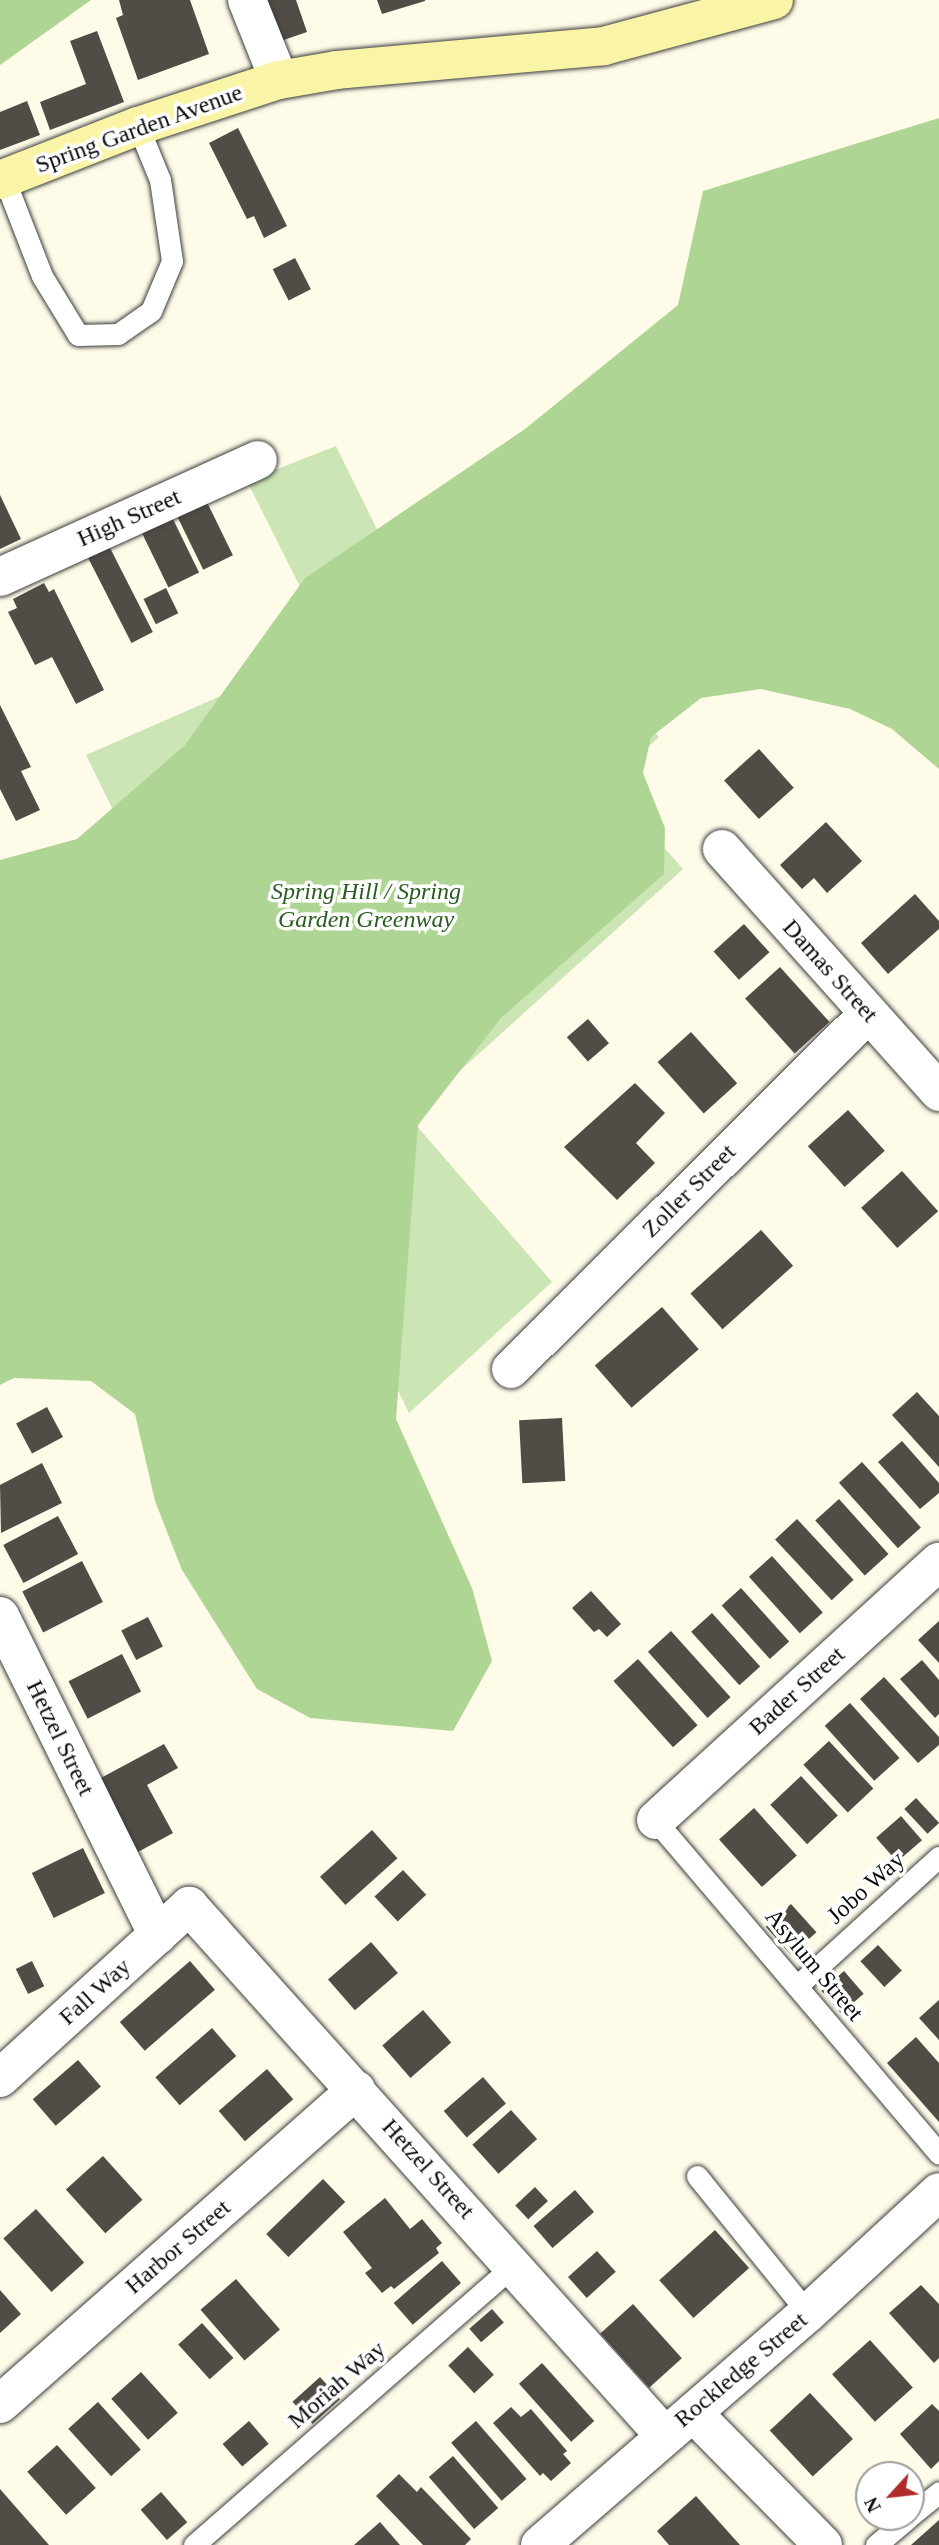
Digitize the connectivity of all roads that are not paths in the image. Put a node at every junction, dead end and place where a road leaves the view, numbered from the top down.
1 (247, 0) edge
2 (774, 0) edge
3 (279, 80) junction
4 (138, 126) junction
5 (2, 179) edge
6 (258, 460) dead end
7 (0, 577) edge
8 (722, 849) dead end
9 (868, 1014) junction
10 (939, 1092) edge
11 (510, 1370) dead end
12 (939, 1562) edge
13 (0, 1616) edge
14 (652, 1815) joint
15 (939, 1857) edge
16 (189, 1906) joint
17 (158, 1935) junction
18 (797, 1986) junction
19 (0, 2078) edge
20 (356, 2090) junction
21 (939, 2154) edge
22 (697, 2176) dead end
23 (939, 2192) edge
24 (514, 2264) junction
25 (808, 2313) junction
26 (0, 2404) edge
27 (678, 2424) junction
28 (939, 2492) edge
29 (925, 2504) edge
30 (892, 2531) edge
31 (194, 2545) edge
32 (540, 2545) edge
33 (823, 2545) edge
34 (876, 2545) edge

1 - 3 street
2 - 3 street, Spring Garden Avenue
3 - 4 street, Spring Garden Avenue
4 - 5 street, Spring Garden Avenue
4 - 5 lane
6 - 7 street, High Street
8 - 9 street, Damas Street
9 - 10 street, Damas Street
9 - 11 street, Zoller Street
12 - 14 street, Bader Street
13 - 17 street, Hetzel Street
14 - 18 lane, Asylum Street
15 - 18 lane, Jobo Way
16 - 17 street, Fall Way
16 - 20 street, Hetzel Street
17 - 19 street, Fall Way
18 - 21 lane, Asylum Street
20 - 24 street, Hetzel Street
20 - 26 street, Harbor Street
22 - 25 lane
23 - 25 street, Rockledge Street
24 - 27 street, Hetzel Street
24 - 31 lane, Moriah Way
25 - 27 street, Rockledge Street
27 - 32 street, Rockledge Street
27 - 33 street, Hetzel Street
28 - 29 lane
30 - 34 lane

